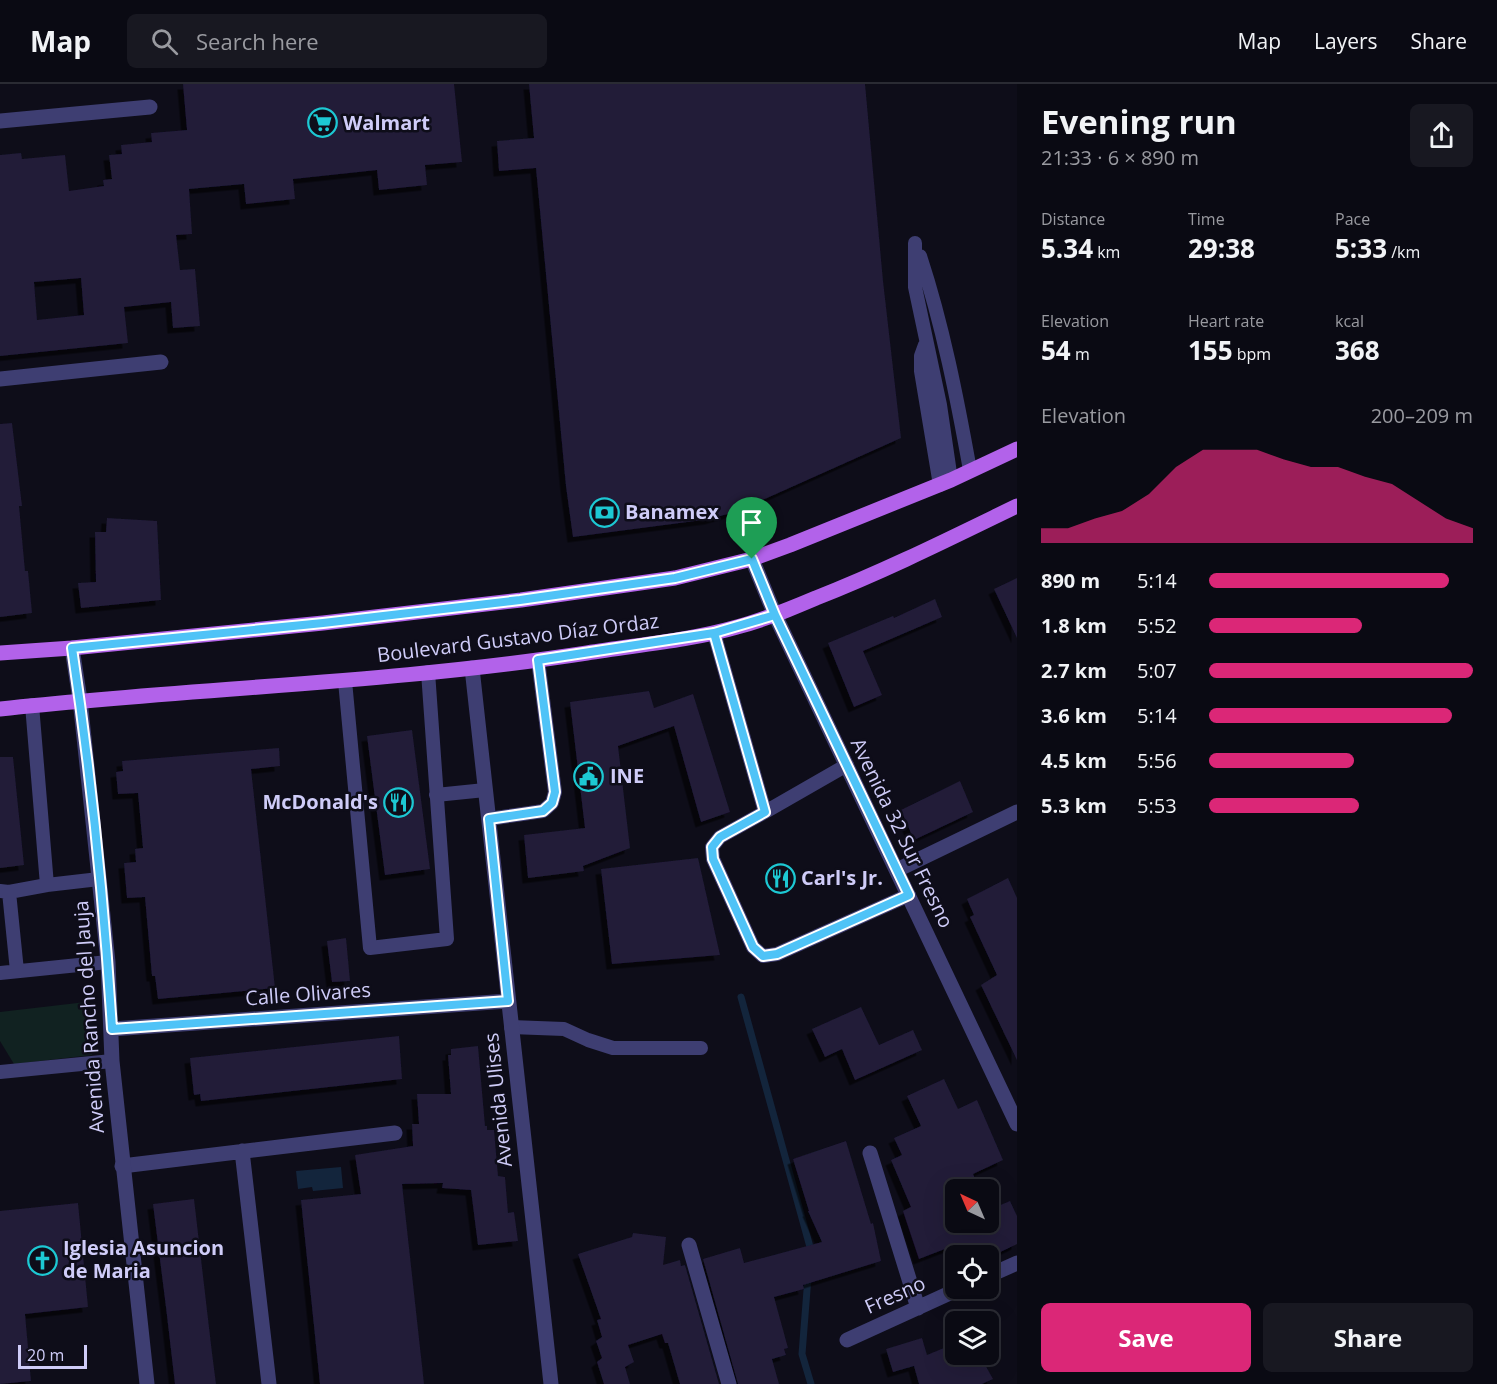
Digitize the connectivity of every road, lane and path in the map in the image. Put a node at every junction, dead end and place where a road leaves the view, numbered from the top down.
1 (150, 107) dead end
2 (0, 121) edge
3 (161, 362) dead end
4 (0, 379) edge
5 (1017, 448) edge
6 (970, 470) junction
7 (946, 483) junction
8 (1017, 506) edge
9 (752, 559) junction
10 (775, 615) junction
11 (714, 633) junction
12 (72, 648) junction
13 (0, 653) edge
14 (538, 660) junction
15 (472, 668) junction
16 (428, 672) junction
17 (345, 681) junction
18 (80, 700) junction
19 (32, 705) junction
20 (0, 709) edge
21 (846, 765) junction
22 (485, 790) junction
23 (436, 795) junction
24 (765, 812) junction
25 (1017, 812) edge
26 (489, 819) junction
27 (897, 870) junction
28 (99, 879) junction
29 (47, 885) junction
30 (5, 891) edge
31 (909, 895) junction
32 (108, 962) junction
33 (17, 971) junction
34 (0, 973) edge
35 (508, 1001) junction
36 (511, 1027) junction
37 (112, 1029) junction
38 (700, 1048) dead end
39 (112, 1061) junction
40 (0, 1072) edge
41 (1012, 1101) edge
42 (1017, 1124) edge
43 (394, 1133) dead end
44 (242, 1151) junction
45 (870, 1153) dead end
46 (122, 1166) junction
47 (689, 1245) dead end
48 (1017, 1263) edge
49 (999, 1271) edge
50 (945, 1295) edge
51 (918, 1308) junction
52 (847, 1340) dead end
53 (147, 1384) edge
54 (269, 1384) edge
55 (551, 1384) edge
56 (729, 1384) edge

1 - 2 street
3 - 4 street
5 - 6 main road, Boulevard Gustavo Díaz Ordaz
6 - 7 main road, Boulevard Gustavo Díaz Ordaz
6 - 7 lane
7 - 9 main road, Boulevard Gustavo Díaz Ordaz
8 - 10 main road, Boulevard Gustavo Díaz Ordaz
9 - 10 street, Avenida 32 Sur Fresno
9 - 12 main road, Boulevard Gustavo Díaz Ordaz
10 - 11 main road, Boulevard Gustavo Díaz Ordaz
10 - 21 street, Avenida 32 Sur Fresno
11 - 14 main road, Boulevard Gustavo Díaz Ordaz
11 - 24 lane
12 - 13 main road, Boulevard Gustavo Díaz Ordaz
12 - 18 street, Avenida Rancho del Jauja
14 - 15 main road, Boulevard Gustavo Díaz Ordaz
14 - 26 lane
15 - 16 main road, Boulevard Gustavo Díaz Ordaz
15 - 22 street, Avenida Ulises
16 - 17 main road, Boulevard Gustavo Díaz Ordaz
16 - 23 lane
17 - 18 main road, Boulevard Gustavo Díaz Ordaz
17 - 23 lane
18 - 19 main road, Boulevard Gustavo Díaz Ordaz
18 - 28 street, Avenida Rancho del Jauja
19 - 20 main road, Boulevard Gustavo Díaz Ordaz
19 - 29 lane
21 - 24 lane
21 - 27 street, Avenida 32 Sur Fresno
22 - 23 lane
22 - 26 street, Avenida Ulises
24 - 31 lane
25 - 27 street
26 - 35 street, Avenida Ulises
27 - 31 street, Avenida 32 Sur Fresno
28 - 29 lane
28 - 32 street, Avenida Rancho del Jauja
29 - 30 lane
30 - 33 lane
31 - 41 street, Avenida 32 Sur Fresno
32 - 33 lane
32 - 37 street, Avenida Rancho del Jauja
33 - 34 lane
35 - 36 street, Avenida Ulises
35 - 37 street, Calle Olivares
36 - 38 lane
36 - 55 street, Avenida Ulises
37 - 39 street, Avenida Rancho del Jauja
39 - 40 lane
39 - 46 street, Avenida Rancho del Jauja
41 - 42 street, Avenida 32 Sur Fresno
43 - 44 street
44 - 46 street
44 - 54 street
45 - 51 street
46 - 53 street, Avenida Rancho del Jauja
47 - 56 street
48 - 49 street
50 - 51 street, Fresno
51 - 52 street, Fresno

